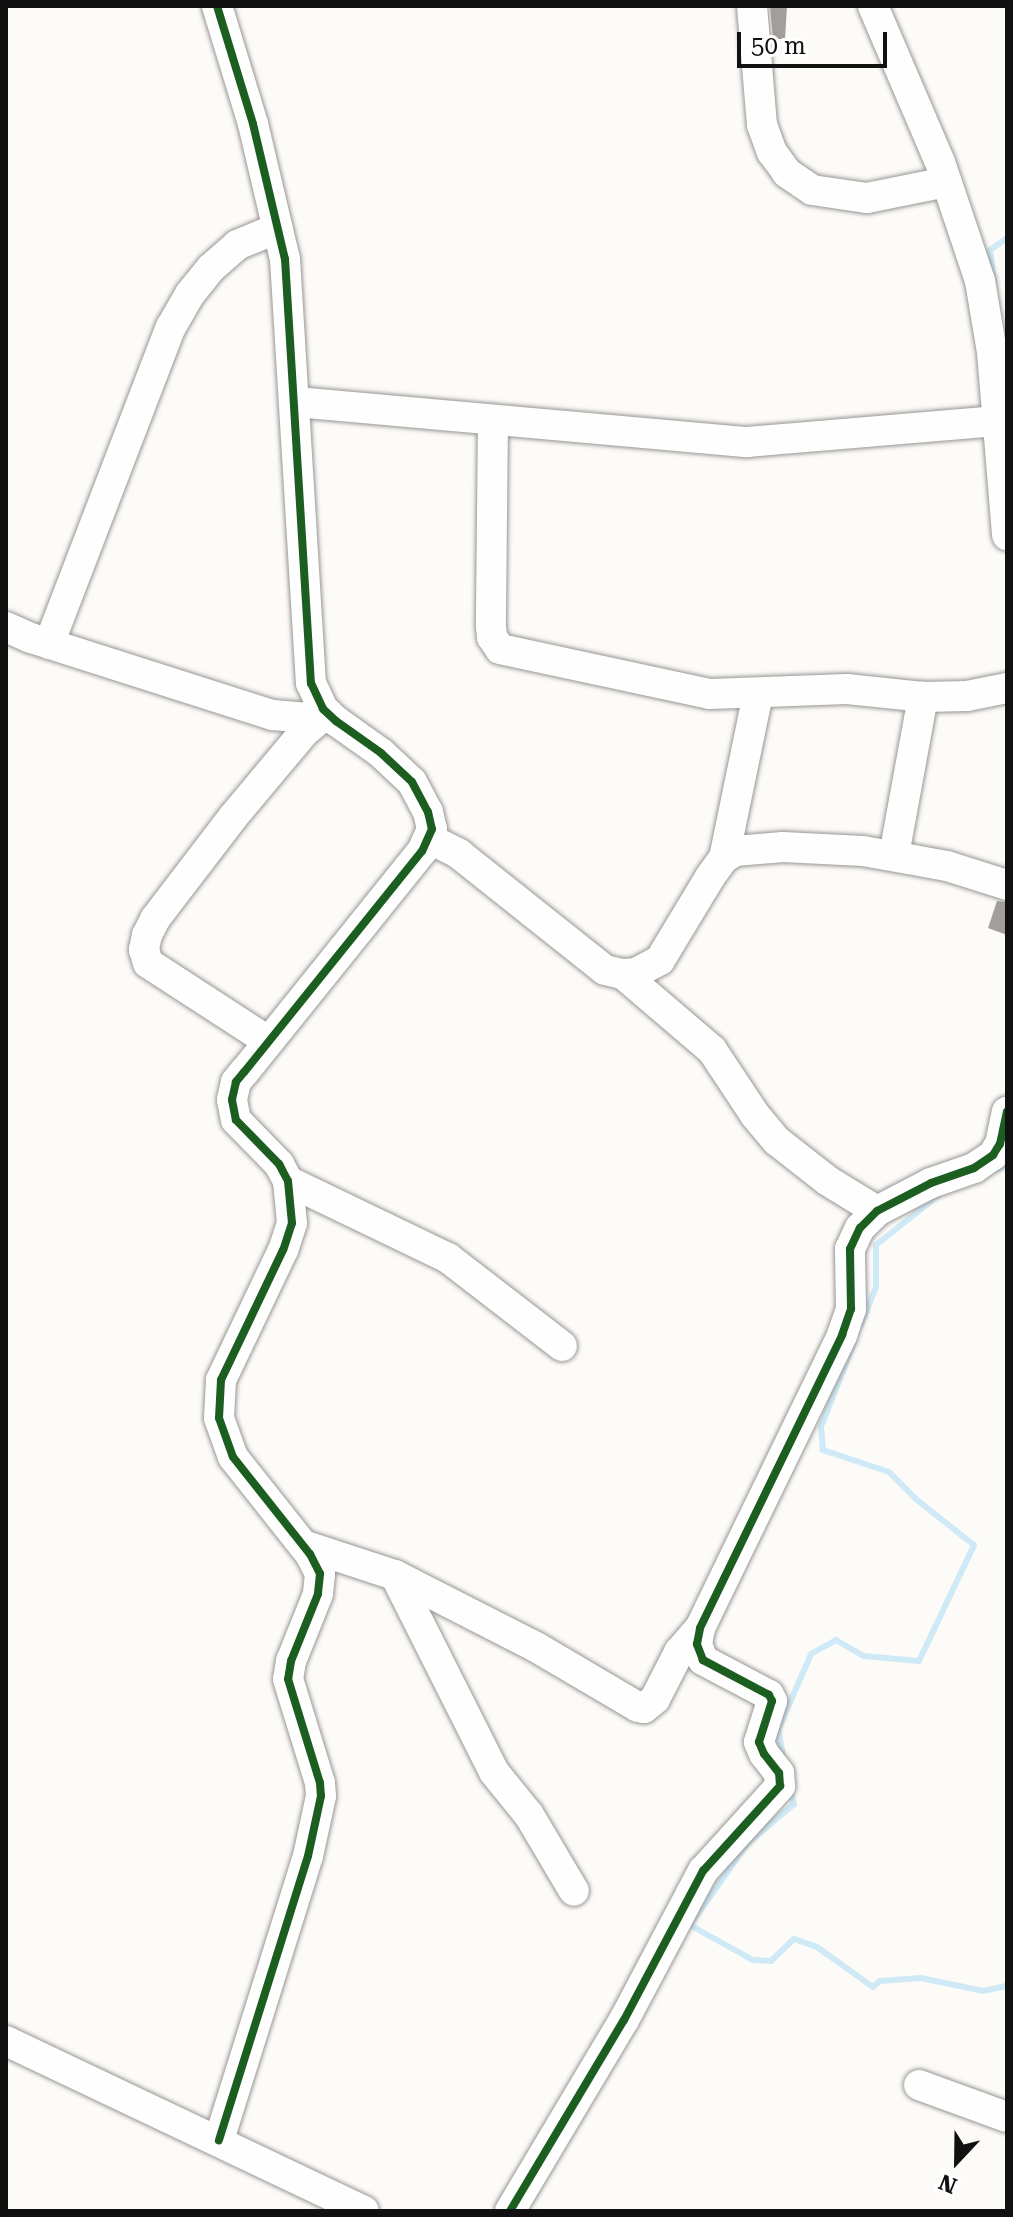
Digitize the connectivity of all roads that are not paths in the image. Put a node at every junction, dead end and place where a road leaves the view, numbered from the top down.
1 (217, 6) edge
2 (752, 6) edge
3 (873, 6) edge
4 (946, 182) junction
5 (278, 228) junction
6 (296, 402) junction
7 (493, 420) junction
8 (997, 421) junction
9 (1007, 535) edge
10 (6, 627) edge
11 (49, 644) junction
12 (1007, 688) edge
13 (758, 694) junction
14 (923, 697) junction
15 (325, 711) junction
16 (430, 839) junction
17 (894, 855) junction
18 (724, 858) junction
19 (1007, 885) edge
20 (623, 974) junction
21 (268, 1041) junction
22 (1007, 1112) edge
23 (1004, 1145) edge
24 (288, 1181) junction
25 (877, 1211) junction
26 (562, 1346) dead end
27 (303, 1545) junction
28 (395, 1575) junction
29 (700, 1628) junction
30 (574, 1891) dead end
31 (6, 2041) edge
32 (919, 2085) dead end
33 (1007, 2117) edge
34 (219, 2140) junction
35 (364, 2211) edge
36 (510, 2211) edge

1 - 5 street
2 - 4 street
3 - 4 street
4 - 8 street
5 - 6 street
5 - 11 street
6 - 7 street
6 - 15 street
7 - 8 street
7 - 13 street
8 - 9 street
10 - 11 street
11 - 15 street
12 - 14 street
13 - 14 street
13 - 18 street
14 - 17 street
15 - 16 street
15 - 21 street
16 - 20 street
16 - 21 street
17 - 18 street
17 - 19 street
18 - 20 street
20 - 25 street
21 - 24 street
22 - 23 street
23 - 25 street
24 - 26 street
24 - 27 street
25 - 29 street
27 - 28 street
27 - 34 street
28 - 29 street
28 - 30 street
29 - 36 street
31 - 34 street
32 - 33 street
34 - 35 street

